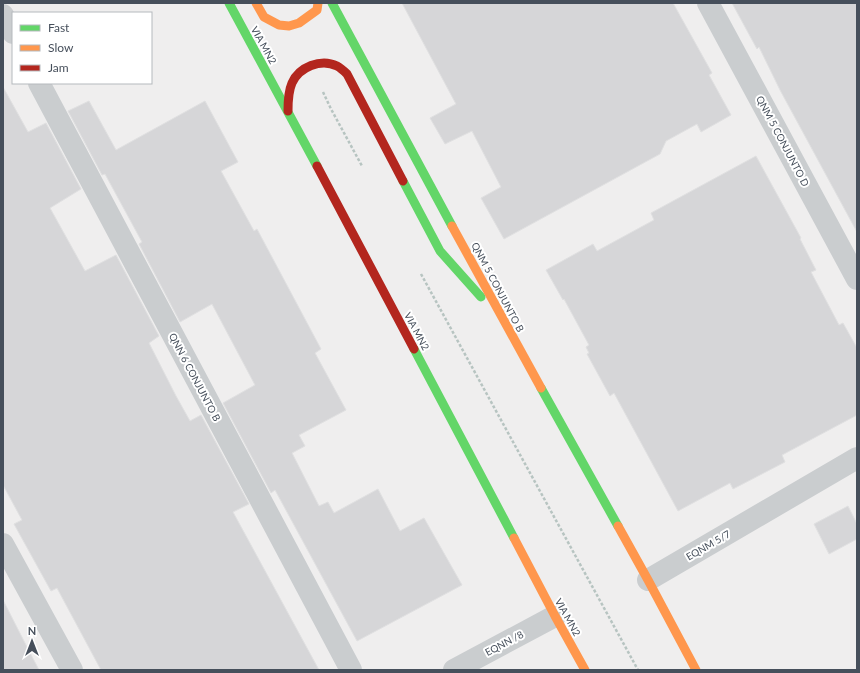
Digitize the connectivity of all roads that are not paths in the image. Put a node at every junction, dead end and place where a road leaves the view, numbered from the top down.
1 (229, 3) edge
2 (256, 3) edge
3 (318, 3) edge
4 (332, 3) edge
5 (708, 3) edge
6 (3, 15) edge
7 (12, 31) edge
8 (40, 84) edge
9 (288, 111) junction
10 (857, 279) edge
11 (504, 322) junction
12 (857, 458) edge
13 (3, 544) edge
14 (648, 580) junction
15 (554, 616) junction
16 (72, 670) edge
17 (351, 670) edge
18 (454, 670) edge
19 (586, 670) edge
20 (696, 670) edge

1 - 9 main road, VIA MN2
2 - 3 main road
4 - 11 main road, QNM 5 CONJUNTO B
5 - 10 street, QNM 5 CONJUNTO D
6 - 7 street
8 - 17 street, QNN 6 CONJUNTO B
9 - 11 main road
9 - 15 main road, VIA MN2
11 - 14 main road, QNM 5 CONJUNTO B
12 - 14 street, EQNM 5/7
13 - 16 street
14 - 20 main road
15 - 18 street, EQNN /8
15 - 19 main road, VIA MN2

